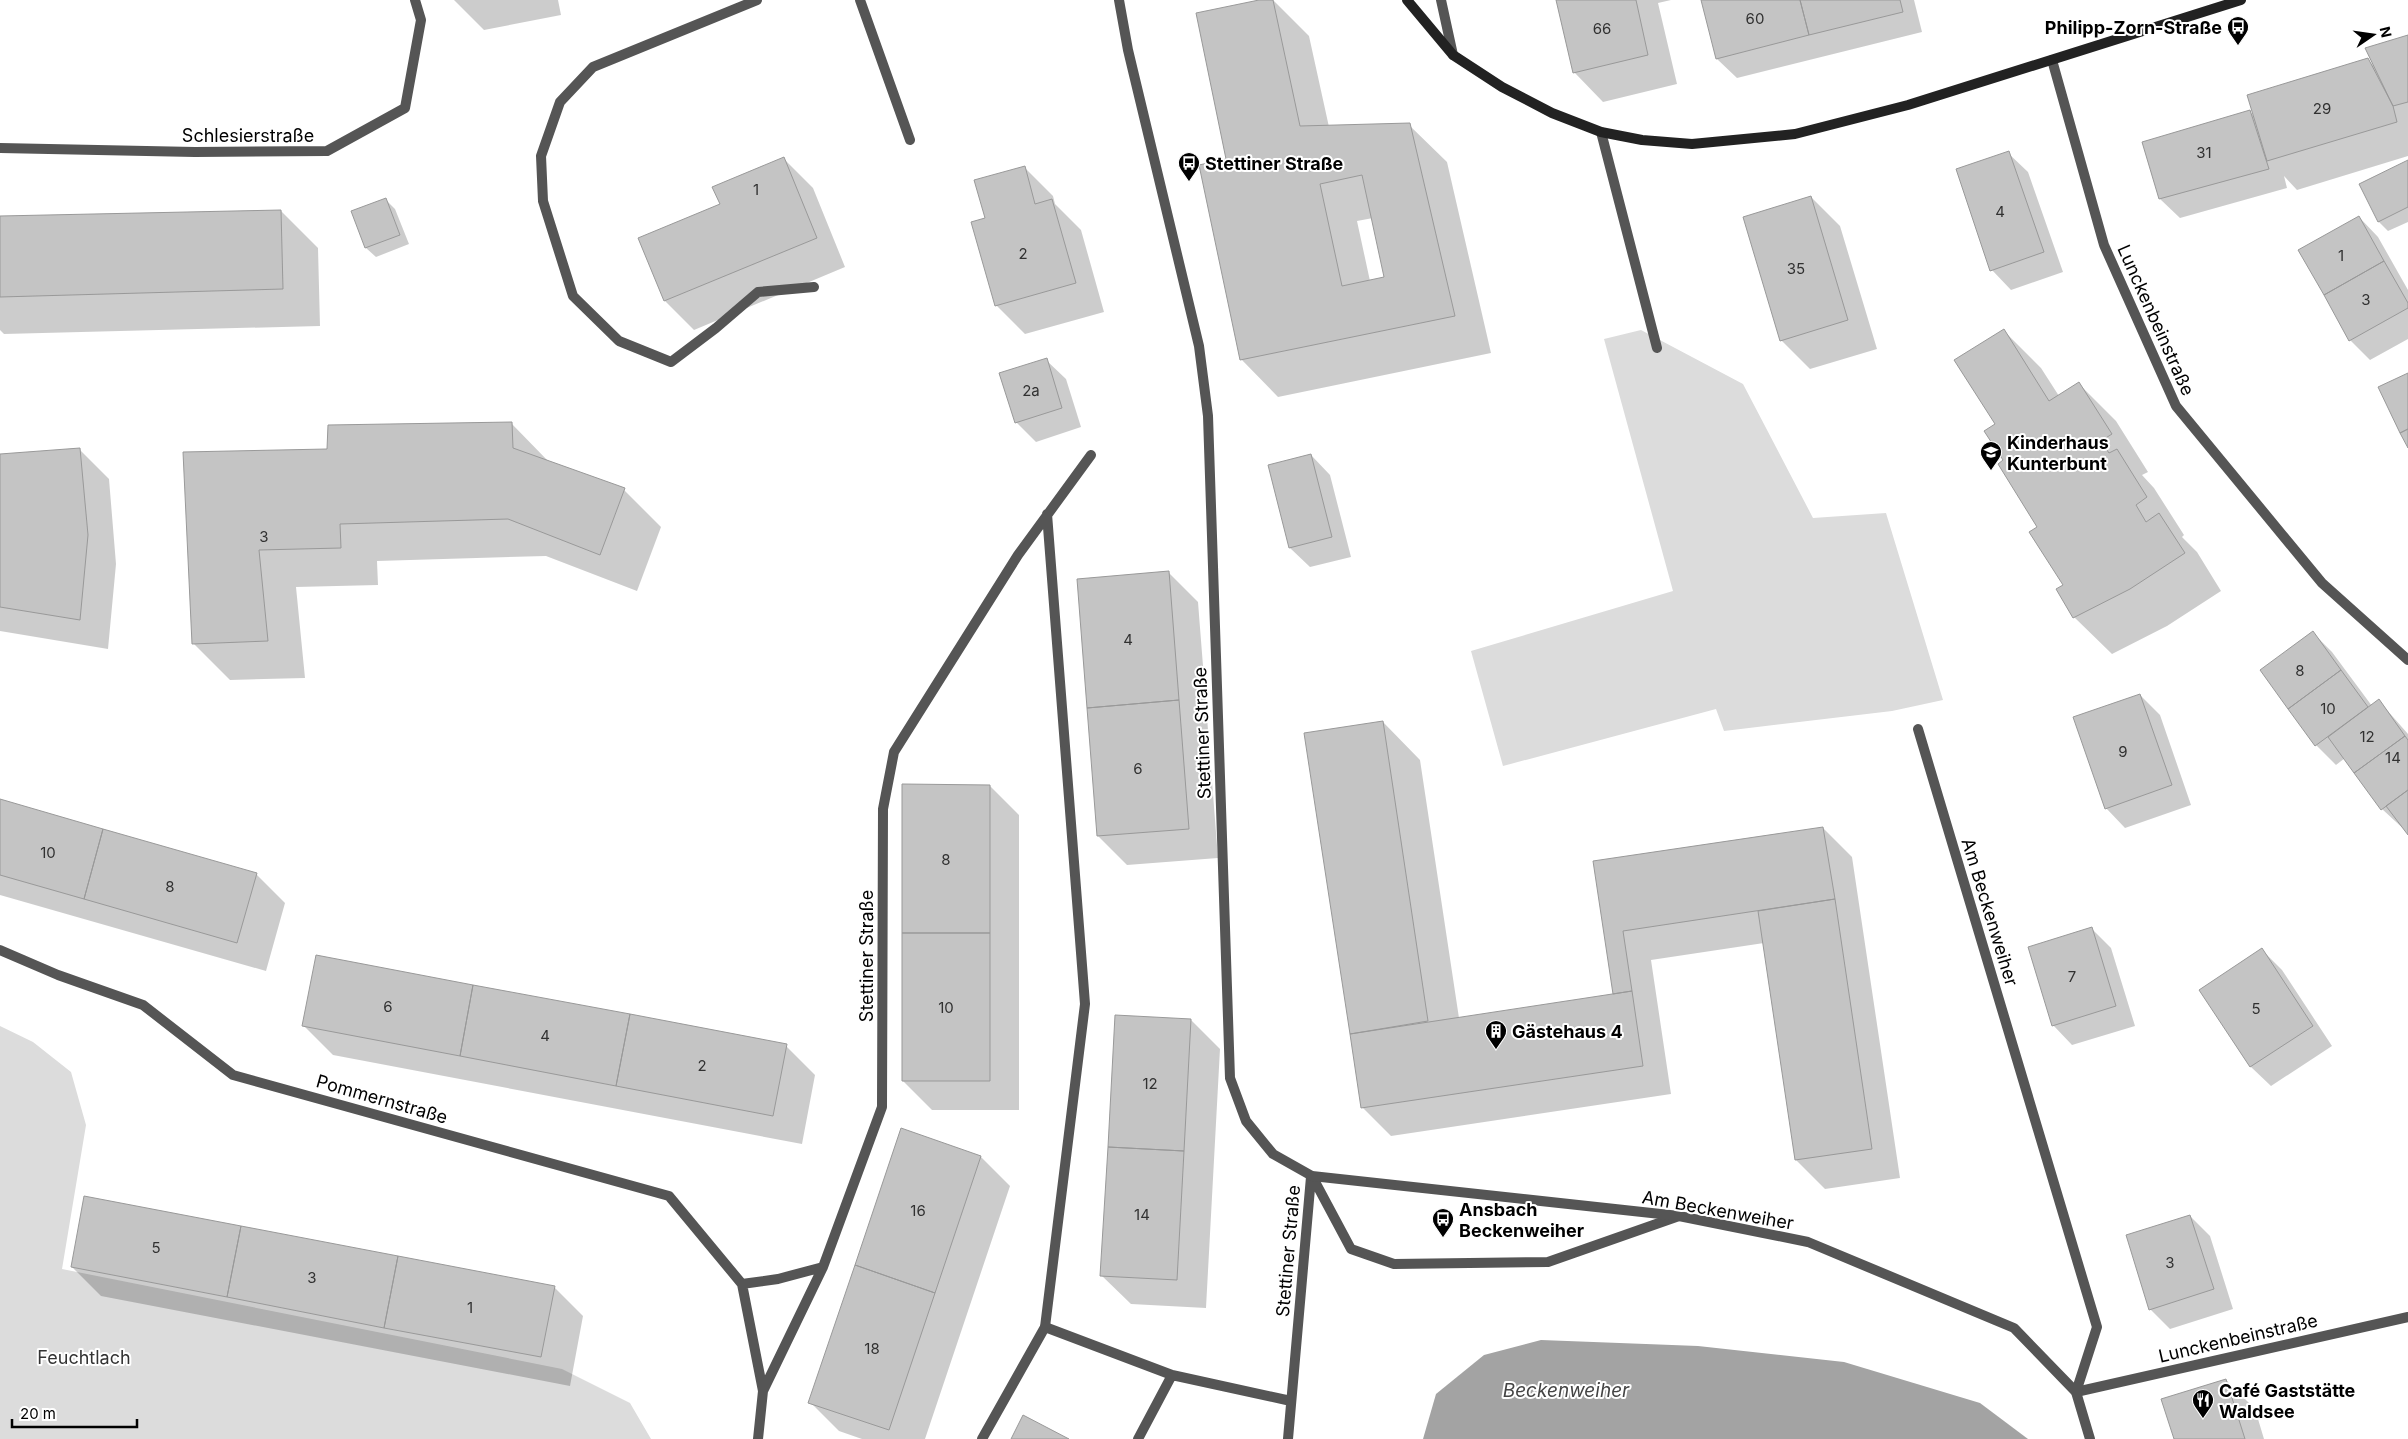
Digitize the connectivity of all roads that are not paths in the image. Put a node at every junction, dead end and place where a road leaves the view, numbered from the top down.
1 (415, 0) edge
2 (757, 0) edge
3 (860, 0) edge
4 (1119, 0) edge
5 (1407, 0) edge
6 (1441, 0) edge
7 (2241, 0) edge
8 (1453, 55) junction
9 (2052, 60) junction
10 (1601, 132) junction
11 (910, 140) dead end
12 (0, 148) edge
13 (814, 287) dead end
14 (1657, 348) dead end
15 (1091, 455) dead end
16 (1047, 514) junction
17 (2408, 660) edge
18 (1918, 729) dead end
19 (0, 950) edge
20 (1312, 1176) junction
21 (1679, 1216) junction
22 (823, 1267) junction
23 (742, 1284) junction
24 (2408, 1317) edge
25 (1045, 1327) junction
26 (1172, 1374) junction
27 (763, 1390) junction
28 (2076, 1392) junction
29 (1291, 1401) junction
30 (758, 1439) edge
31 (982, 1439) edge
32 (1138, 1439) edge
33 (1288, 1439) edge
34 (2090, 1439) edge

1 - 12 street, Schlesierstraße
2 - 13 street
3 - 11 street
4 - 20 street, Stettiner Straße
5 - 8 main road
6 - 8 street
7 - 9 main road
8 - 10 main road
9 - 10 main road
9 - 17 street, Lunckenbeinstraße
10 - 14 street
15 - 16 street, Stettiner Straße
16 - 22 street, Stettiner Straße
16 - 25 street
18 - 28 street, Am Beckenweiher
19 - 23 street, Pommernstraße
20 - 21 street, Am Beckenweiher
20 - 21 street
20 - 29 street, Stettiner Straße
21 - 28 street, Am Beckenweiher
22 - 23 street
22 - 27 street, Stettiner Straße
23 - 27 street, Stettiner Straße
24 - 28 street, Lunckenbeinstraße
25 - 26 street
25 - 31 street
26 - 29 street
26 - 32 street
27 - 30 street, Stettiner Straße
28 - 34 street, Am Beckenweiher
29 - 33 street, Stettiner Straße

